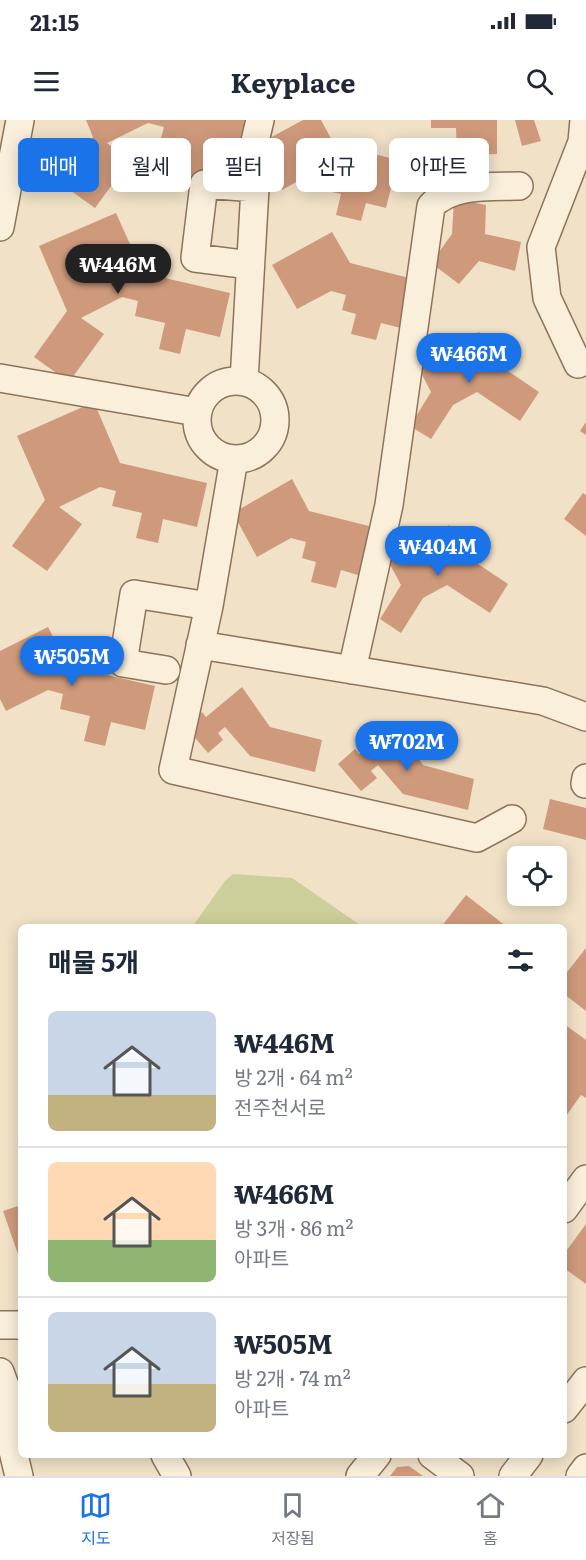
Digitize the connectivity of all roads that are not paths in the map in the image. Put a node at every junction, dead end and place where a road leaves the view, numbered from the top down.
1 (20, 120) edge
2 (260, 120) edge
3 (584, 120) edge
4 (256, 138) edge
5 (4, 184) edge
6 (576, 185) edge
7 (519, 186) dead end
8 (203, 192) edge
9 (255, 192) edge
10 (0, 227) edge
11 (250, 265) junction
12 (578, 364) dead end
13 (0, 378) edge
14 (244, 381) junction
15 (197, 412) junction
16 (234, 459) junction
17 (209, 606) junction
18 (200, 645) junction
19 (166, 670) dead end
20 (352, 670) junction
21 (586, 717) edge
22 (512, 819) dead end
23 (586, 1179) edge
24 (567, 1205) edge
25 (0, 1325) edge
26 (18, 1325) edge
27 (0, 1372) edge
28 (586, 1381) edge
29 (0, 1396) edge
30 (567, 1405) edge
31 (18, 1420) edge
32 (0, 1436) edge
33 (32, 1458) edge
34 (167, 1458) edge
35 (375, 1458) edge
36 (436, 1458) edge
37 (527, 1458) edge
38 (586, 1468) edge
39 (6, 1476) edge
40 (18, 1476) edge
41 (39, 1476) edge
42 (177, 1476) edge
43 (360, 1476) edge
44 (460, 1476) edge
45 (513, 1476) edge
46 (580, 1476) edge

1 - 5 street
2 - 4 street
3 - 6 street
5 - 10 street
6 - 12 street
7 - 20 street
8 - 11 street
9 - 11 street
11 - 14 street
13 - 15 street
14 - 15 street
14 - 16 street
15 - 16 street
16 - 17 street
17 - 18 street
17 - 19 street
18 - 20 street
18 - 22 street
20 - 21 street
23 - 24 street
25 - 26 street
27 - 31 street
28 - 30 street
29 - 40 street
32 - 39 street
33 - 41 street
34 - 42 street
35 - 43 street
36 - 44 street
37 - 45 street
38 - 46 street

